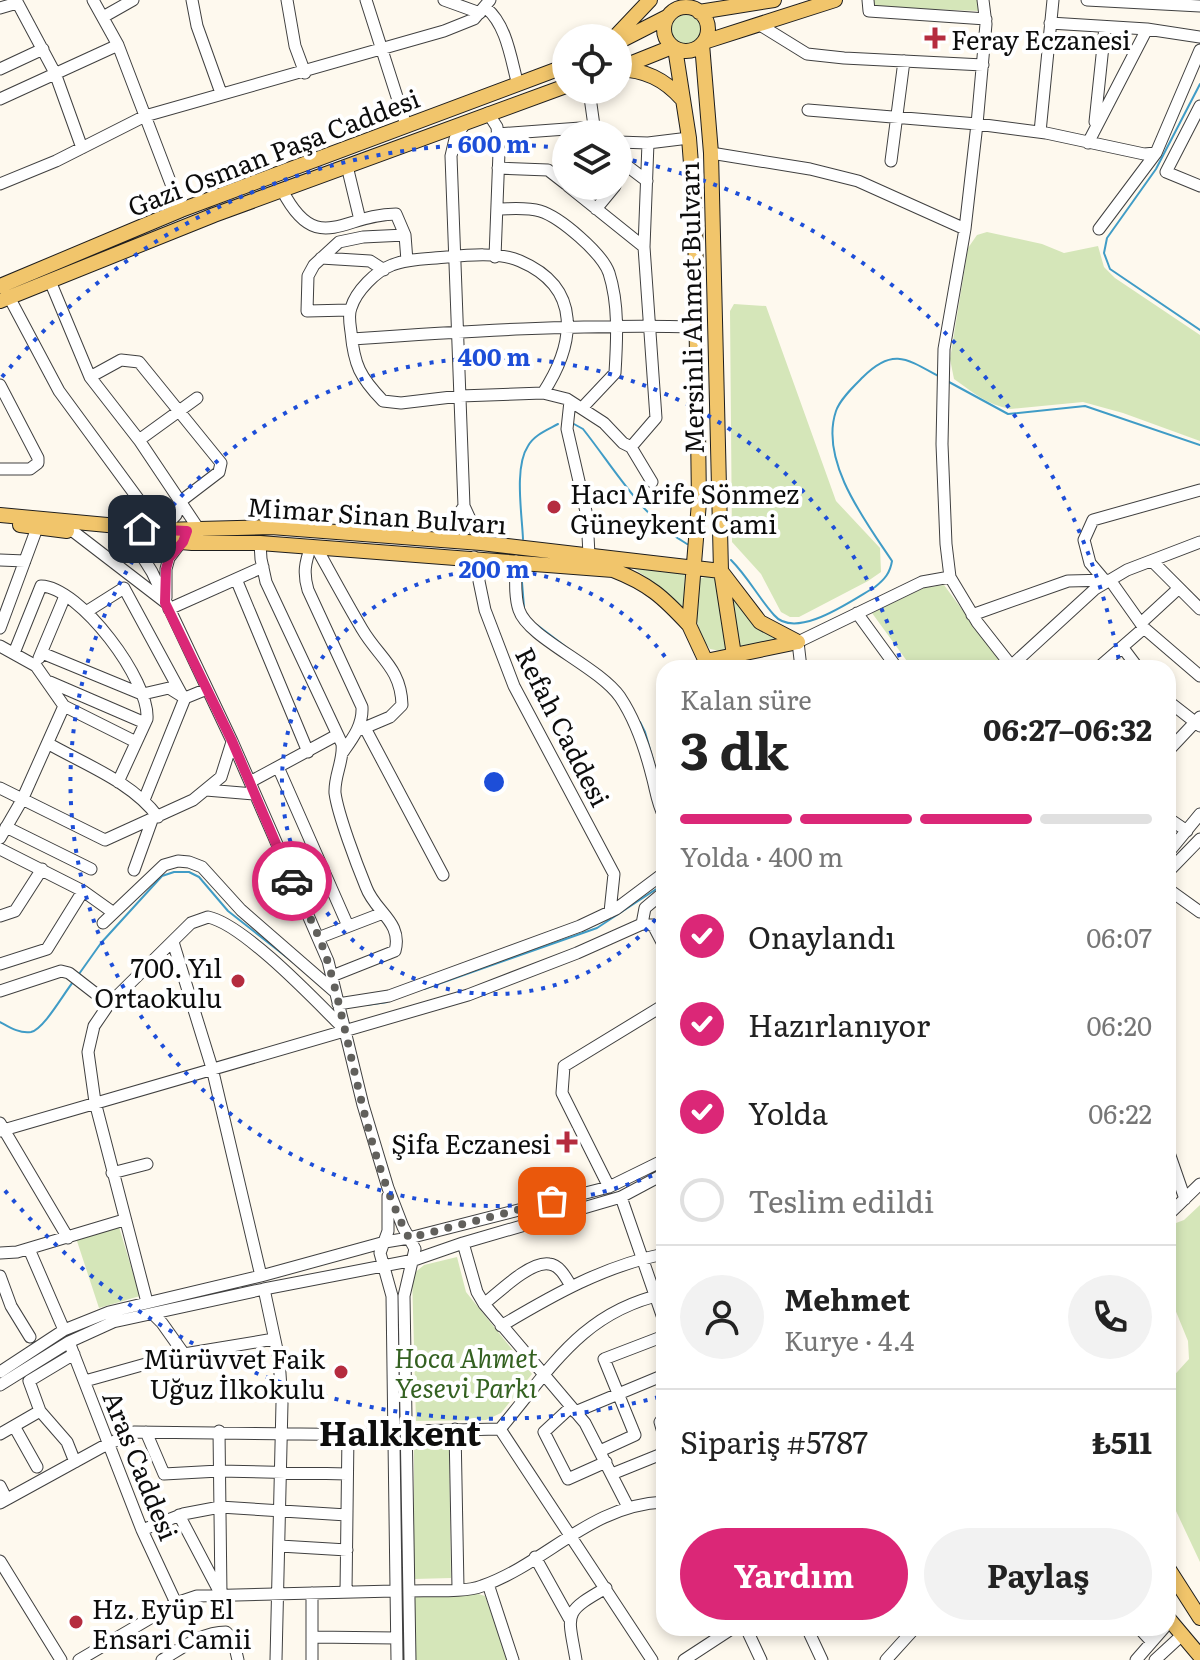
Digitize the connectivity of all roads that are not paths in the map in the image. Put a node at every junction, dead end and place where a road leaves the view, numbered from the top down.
1 (93, 0) edge
2 (133, 0) edge
3 (192, 0) edge
4 (287, 0) edge
5 (366, 0) edge
6 (444, 0) edge
7 (650, 0) edge
8 (774, 0) edge
9 (835, 0) edge
10 (868, 0) edge
11 (983, 0) edge
12 (1053, 0) edge
13 (1087, 0) edge
14 (16, 1) edge
15 (731, 3) edge
16 (1200, 6) edge
17 (485, 7) edge
18 (697, 7) edge
19 (0, 8) edge
20 (669, 11) edge
21 (103, 17) junction
22 (986, 19) junction
23 (1050, 23) junction
24 (630, 24) edge
25 (760, 25) junction
26 (1105, 27) junction
27 (1147, 29) junction
28 (632, 31) edge
29 (1200, 37) edge
30 (703, 43) junction
31 (118, 45) junction
32 (673, 48) junction
33 (43, 49) junction
34 (380, 49) junction
35 (1200, 50) edge
36 (904, 61) junction
37 (632, 64) edge
38 (983, 65) junction
39 (0, 69) edge
40 (632, 71) edge
41 (552, 72) edge
42 (55, 73) junction
43 (305, 73) junction
44 (518, 85) junction
45 (552, 91) edge
46 (221, 93) junction
47 (0, 99) edge
48 (682, 99) junction
49 (1200, 106) edge
50 (808, 110) dead end
51 (488, 113) junction
52 (145, 116) junction
53 (897, 117) junction
54 (465, 122) junction
55 (977, 124) junction
56 (406, 125) junction
57 (1094, 131) junction
58 (440, 132) junction
59 (552, 132) edge
60 (1040, 132) junction
61 (497, 134) junction
62 (689, 138) junction
63 (455, 139) junction
64 (632, 142) edge
65 (648, 143) junction
66 (1088, 143) junction
67 (82, 148) junction
68 (711, 153) junction
69 (1156, 153) junction
70 (891, 161) dead end
71 (347, 166) junction
72 (498, 168) junction
73 (632, 170) edge
74 (552, 173) edge
75 (647, 181) junction
76 (0, 184) edge
77 (1200, 186) edge
78 (282, 190) junction
79 (585, 200) edge
80 (603, 200) edge
81 (497, 209) junction
82 (596, 209) junction
83 (181, 210) junction
84 (360, 220) junction
85 (965, 229) junction
86 (1099, 229) dead end
87 (405, 235) junction
88 (644, 247) junction
89 (455, 256) junction
90 (495, 257) junction
91 (321, 258) junction
92 (407, 261) junction
93 (384, 270) junction
94 (50, 281) junction
95 (3, 295) edge
96 (349, 310) junction
97 (616, 326) junction
98 (652, 326) junction
99 (696, 327) junction
100 (567, 328) junction
101 (458, 332) junction
102 (352, 339) junction
103 (90, 377) junction
104 (0, 386) edge
105 (543, 393) junction
106 (460, 396) junction
107 (197, 398) dead end
108 (570, 401) junction
109 (582, 408) junction
110 (180, 410) junction
111 (0, 414) edge
112 (16, 414) junction
113 (139, 440) junction
114 (631, 447) junction
115 (0, 469) edge
116 (652, 482) dead end
117 (1200, 490) edge
118 (181, 501) junction
119 (464, 506) junction
120 (0, 515) edge
121 (0, 524) edge
122 (37, 528) junction
123 (74, 532) junction
124 (128, 532) junction
125 (190, 534) junction
126 (157, 535) junction
127 (441, 541) junction
128 (1200, 542) edge
129 (260, 543) junction
130 (481, 543) junction
131 (313, 546) junction
132 (589, 555) junction
133 (474, 557) junction
134 (0, 560) edge
135 (25, 561) junction
136 (516, 561) junction
137 (1152, 561) junction
138 (263, 567) junction
139 (693, 568) junction
140 (721, 571) junction
141 (950, 577) junction
142 (236, 579) junction
143 (1107, 581) junction
144 (1179, 588) junction
145 (0, 592) edge
146 (13, 592) junction
147 (65, 596) junction
148 (167, 606) junction
149 (1200, 609) edge
150 (86, 612) junction
151 (857, 613) junction
152 (972, 615) junction
153 (689, 625) junction
154 (1142, 626) junction
155 (0, 628) edge
156 (798, 642) junction
157 (0, 646) edge
158 (1123, 648) junction
159 (14, 653) junction
160 (42, 653) junction
161 (705, 660) edge
162 (735, 660) edge
163 (741, 660) edge
164 (800, 660) edge
165 (891, 660) edge
166 (1007, 660) edge
167 (1019, 660) edge
168 (1108, 660) edge
169 (1132, 660) edge
170 (36, 666) junction
171 (1200, 676) edge
172 (47, 680) junction
173 (207, 689) junction
174 (143, 695) junction
175 (183, 697) junction
176 (64, 706) junction
177 (1176, 707) edge
178 (1198, 722) edge
179 (145, 723) junction
180 (361, 730) junction
181 (337, 735) junction
182 (232, 741) junction
183 (136, 742) junction
184 (1176, 743) edge
185 (49, 744) junction
186 (308, 752) junction
187 (343, 752) junction
188 (278, 767) junction
189 (118, 782) junction
190 (0, 788) edge
191 (252, 788) junction
192 (206, 790) junction
193 (656, 797) edge
194 (22, 800) junction
195 (144, 800) junction
196 (1200, 814) edge
197 (155, 819) junction
198 (1176, 823) edge
199 (1187, 831) junction
200 (3, 833) edge
201 (1200, 840) edge
202 (1176, 844) edge
203 (0, 849) edge
204 (1176, 864) edge
205 (42, 869) junction
206 (91, 869) dead end
207 (134, 870) dead end
208 (443, 875) dead end
209 (656, 879) edge
210 (83, 891) junction
211 (1176, 895) edge
212 (656, 899) edge
213 (111, 911) dead end
214 (610, 912) junction
215 (1200, 912) edge
216 (383, 913) junction
217 (0, 916) edge
218 (103, 923) dead end
219 (642, 924) junction
220 (348, 926) junction
221 (656, 931) edge
222 (318, 938) junction
223 (173, 942) junction
224 (0, 964) edge
225 (332, 976) junction
226 (0, 991) edge
227 (335, 991) junction
228 (109, 1004) junction
229 (338, 1004) junction
230 (656, 1010) edge
231 (346, 1030) junction
232 (212, 1068) junction
233 (95, 1102) junction
234 (1, 1128) edge
235 (147, 1164) dead end
236 (656, 1164) edge
237 (112, 1173) junction
238 (1176, 1173) edge
239 (656, 1178) edge
240 (1200, 1184) edge
241 (609, 1187) junction
242 (388, 1188) junction
243 (621, 1197) junction
244 (1185, 1199) junction
245 (1176, 1207) edge
246 (124, 1220) junction
247 (68, 1238) junction
248 (409, 1238) junction
249 (385, 1242) junction
250 (463, 1243) junction
251 (29, 1249) junction
252 (0, 1253) edge
253 (656, 1255) edge
254 (642, 1258) junction
255 (414, 1260) junction
256 (384, 1265) junction
257 (0, 1276) edge
258 (261, 1276) junction
259 (571, 1286) junction
260 (656, 1288) edge
261 (264, 1289) junction
262 (656, 1296) edge
263 (147, 1302) junction
264 (484, 1304) junction
265 (153, 1314) junction
266 (501, 1326) junction
267 (67, 1336) junction
268 (30, 1337) dead end
269 (274, 1339) junction
270 (656, 1339) edge
271 (74, 1354) junction
272 (184, 1354) junction
273 (0, 1372) edge
274 (543, 1375) junction
275 (656, 1378) edge
276 (85, 1381) junction
277 (0, 1385) edge
278 (617, 1394) junction
279 (573, 1410) junction
280 (40, 1411) junction
281 (14, 1426) junction
282 (455, 1429) junction
283 (500, 1429) junction
284 (219, 1431) junction
285 (407, 1431) junction
286 (146, 1432) junction
287 (281, 1432) junction
288 (0, 1434) edge
289 (348, 1434) junction
290 (392, 1435) junction
291 (110, 1443) junction
292 (603, 1456) junction
293 (656, 1456) edge
294 (75, 1462) junction
295 (37, 1467) dead end
296 (219, 1471) junction
297 (347, 1474) junction
298 (612, 1474) junction
299 (281, 1475) junction
300 (0, 1486) edge
301 (3, 1501) edge
302 (656, 1503) edge
303 (220, 1507) junction
304 (628, 1507) junction
305 (280, 1511) junction
306 (179, 1515) junction
307 (347, 1515) junction
308 (142, 1530) junction
309 (572, 1535) junction
310 (280, 1546) junction
311 (347, 1550) junction
312 (535, 1557) junction
313 (0, 1561) edge
314 (1176, 1581) edge
315 (488, 1584) junction
316 (458, 1588) junction
317 (606, 1588) junction
318 (394, 1591) junction
319 (409, 1591) junction
320 (346, 1592) junction
321 (312, 1593) junction
322 (278, 1594) junction
323 (221, 1595) junction
324 (176, 1603) junction
325 (1176, 1614) edge
326 (1198, 1615) edge
327 (569, 1618) junction
328 (1176, 1631) edge
329 (722, 1636) edge
330 (750, 1636) edge
331 (811, 1636) edge
332 (908, 1636) edge
333 (1146, 1636) edge
334 (1155, 1636) edge
335 (1181, 1636) junction
336 (312, 1637) junction
337 (396, 1638) junction
338 (1151, 1641) junction
339 (1200, 1656) edge
340 (691, 1658) edge
341 (61, 1660) edge
342 (79, 1660) edge
343 (162, 1660) edge
344 (238, 1660) edge
345 (276, 1660) edge
346 (312, 1660) edge
347 (397, 1660) edge
348 (410, 1660) edge
349 (513, 1660) edge
350 (576, 1660) edge
351 (652, 1660) edge
352 (761, 1660) edge
353 (822, 1660) edge
354 (886, 1660) edge
355 (1136, 1660) edge
356 (1155, 1660) edge

1 - 21 street
2 - 21 street
3 - 46 street
4 - 43 street
5 - 34 street
6 - 17 street
7 - 24 main road
8 - 15 main road
9 - 25 main road
10 - 22 street
11 - 22 street
12 - 23 street
13 - 16 street
14 - 19 street
14 - 33 street
15 - 18 main road
17 - 34 street
17 - 44 street
18 - 20 main road
18 - 30 main road
20 - 28 main road
20 - 32 main road
21 - 31 street
22 - 38 street
23 - 26 street
23 - 60 street
25 - 30 main road
25 - 36 street
26 - 27 street
26 - 57 street
27 - 29 street
27 - 57 street
30 - 32 main road
30 - 68 main road, Mersinli Ahmet Bulvarı
31 - 42 street
31 - 52 street
32 - 37 main road
32 - 48 main road, Mersinli Ahmet Bulvarı
33 - 39 street
33 - 42 street
34 - 43 street
34 - 56 street
35 - 69 street
36 - 38 street
36 - 53 street
38 - 55 street
40 - 48 main road
41 - 44 main road, Gazi Osman Paşa Caddesi
42 - 47 street
42 - 67 street
43 - 46 street
44 - 56 main road, Gazi Osman Paşa Caddesi
45 - 51 main road, Gazi Osman Paşa Caddesi
46 - 52 street
48 - 62 main road, Mersinli Ahmet Bulvarı
49 - 77 street
50 - 53 street
51 - 54 main road, Gazi Osman Paşa Caddesi
51 - 61 street
52 - 67 street
52 - 83 street
53 - 55 street
53 - 70 street
54 - 58 main road, Gazi Osman Paşa Caddesi
54 - 63 street
55 - 60 street
55 - 85 street
56 - 83 main road, Gazi Osman Paşa Caddesi
57 - 66 street
58 - 63 street
58 - 71 main road, Gazi Osman Paşa Caddesi
59 - 61 street
60 - 66 street
61 - 72 street
62 - 65 street
62 - 99 main road, Mersinli Ahmet Bulvarı
63 - 89 street
64 - 65 street
65 - 75 street
66 - 69 street
67 - 76 street
68 - 85 street
68 - 140 main road, Mersinli Ahmet Bulvarı
69 - 86 street
71 - 78 main road, Gazi Osman Paşa Caddesi
71 - 84 street
72 - 74 street
72 - 81 street
73 - 75 street
75 - 88 street
78 - 84 street
78 - 94 main road, Gazi Osman Paşa Caddesi
79 - 82 street
80 - 82 street
81 - 90 street
81 - 97 street
82 - 88 street
83 - 95 main road, Gazi Osman Paşa Caddesi
84 - 87 street
85 - 141 street
87 - 91 street
87 - 92 street
88 - 98 street
89 - 90 street
89 - 92 street
89 - 101 street
90 - 100 street
91 - 93 street
91 - 96 street
92 - 93 street
93 - 96 street
94 - 95 main road, Gazi Osman Paşa Caddesi
94 - 103 street
95 - 126 street
96 - 102 street
97 - 98 street
97 - 100 street
97 - 109 street
98 - 99 street
98 - 114 street
99 - 139 main road, Mersinli Ahmet Bulvarı
100 - 101 street
100 - 105 street
101 - 102 street
101 - 106 street
102 - 106 street
103 - 110 street
103 - 113 street
104 - 112 street
105 - 106 street
105 - 108 street
106 - 119 street
107 - 110 street
108 - 109 street
108 - 132 street
109 - 114 street
110 - 113 street
110 - 118 street
111 - 112 street
112 - 115 street
113 - 118 street
114 - 116 street
117 - 143 street
118 - 125 street
118 - 126 street
119 - 127 street
119 - 130 street
120 - 124 main road, Mimar Sinan Bulvarı
121 - 122 main road, Mimar Sinan Bulvarı
122 - 123 main road, Mimar Sinan Bulvarı
122 - 135 street
123 - 124 main road, Mimar Sinan Bulvarı
123 - 148 street
124 - 126 main road, Mimar Sinan Bulvarı
124 - 148 street
125 - 126 main road, Mimar Sinan Bulvarı
125 - 127 main road, Mimar Sinan Bulvarı
125 - 129 main road, Mimar Sinan Bulvarı
125 - 148 street
127 - 130 main road, Mimar Sinan Bulvarı
128 - 137 street
129 - 131 main road, Mimar Sinan Bulvarı
129 - 138 street
130 - 132 main road, Mimar Sinan Bulvarı
131 - 133 main road, Mimar Sinan Bulvarı
131 - 180 street
131 - 180 street
132 - 139 main road, Mimar Sinan Bulvarı
133 - 136 main road, Mimar Sinan Bulvarı
133 - 214 street, Refah Caddesi
134 - 135 street
135 - 146 street
136 - 153 main road, Mimar Sinan Bulvarı
136 - 193 street
137 - 143 street
137 - 144 street
138 - 142 street
138 - 181 street
139 - 140 main road
139 - 153 main road, Mimar Sinan Bulvarı
140 - 156 main road
140 - 162 main road
141 - 151 street
141 - 152 street
142 - 148 street
142 - 186 street
143 - 152 street
143 - 154 street
143 - 167 street
144 - 149 street
144 - 154 street
145 - 146 street
146 - 155 street
147 - 150 street
147 - 159 street
147 - 160 street
148 - 173 street
150 - 174 street
150 - 175 street
151 - 156 street
151 - 165 street
152 - 166 street
153 - 161 main road, Mimar Sinan Bulvarı
154 - 158 street
154 - 171 street
156 - 163 main road
156 - 164 street
157 - 159 street
158 - 168 street
158 - 169 street
159 - 170 street
160 - 170 street
160 - 174 street
170 - 172 street
172 - 176 street
172 - 179 street
173 - 175 street
173 - 182 street
174 - 175 street
174 - 179 street
175 - 195 street
176 - 183 street
176 - 185 street
177 - 178 street
178 - 184 street
179 - 183 street
180 - 187 street
180 - 208 street
181 - 186 street
181 - 187 street
182 - 191 street
182 - 192 street
183 - 189 street
185 - 189 street
185 - 194 street
186 - 188 street
187 - 216 street
188 - 191 street
188 - 220 street
189 - 195 street
190 - 194 street
191 - 192 street
191 - 222 street
192 - 197 street
194 - 197 street
194 - 200 street
195 - 197 street
196 - 199 street
197 - 207 street
198 - 199 street
199 - 202 street
200 - 206 street
201 - 204 street
203 - 205 street
205 - 210 street
205 - 217 street
209 - 214 street
210 - 213 street
210 - 224 street
211 - 215 street
212 - 219 street
214 - 229 street
216 - 220 street
216 - 225 street
218 - 227 street
219 - 221 street
219 - 231 street
220 - 222 street
222 - 225 street
223 - 228 street
223 - 231 street
223 - 232 street
225 - 227 street
226 - 228 street
227 - 229 street
228 - 233 street
229 - 231 street
230 - 241 street
231 - 232 street
231 - 242 street
232 - 233 street
232 - 258 street
233 - 234 street
233 - 237 street
234 - 247 street
235 - 237 street
236 - 241 street
237 - 246 street
238 - 244 street
239 - 243 street
240 - 244 street
241 - 248 street
242 - 248 street
242 - 249 street
243 - 250 street
243 - 254 street
244 - 245 street
246 - 247 street
246 - 263 street
247 - 251 street
248 - 249 street
248 - 255 street
249 - 256 street
249 - 258 street
250 - 255 street
250 - 264 street
251 - 252 street
251 - 267 street, Aras Caddesi
253 - 254 street
254 - 259 street
254 - 260 street
255 - 256 street
255 - 285 street
256 - 261 street
256 - 290 street
257 - 268 street
258 - 263 street
259 - 264 street
259 - 266 street
261 - 265 street
261 - 269 street
262 - 274 street
263 - 267 street
264 - 266 street
265 - 267 street
265 - 272 street
266 - 274 street
267 - 271 street, Aras Caddesi
267 - 273 street
267 - 277 street
269 - 272 street
269 - 287 street
270 - 278 street
271 - 276 street, Aras Caddesi
271 - 280 street
272 - 276 street
274 - 279 street
274 - 283 street
275 - 278 street
276 - 291 street, Aras Caddesi
278 - 279 street
278 - 292 street
279 - 292 street
279 - 292 street
280 - 281 street
280 - 294 street
281 - 288 street
281 - 295 street
282 - 283 street
282 - 285 street
282 - 316 street
283 - 309 street
284 - 286 street
284 - 287 street
284 - 296 street
285 - 319 street
286 - 291 street
286 - 296 street
287 - 289 street
287 - 299 street
289 - 290 street
289 - 297 street
290 - 318 street
291 - 294 street
291 - 308 street, Aras Caddesi
292 - 298 street
293 - 298 street
294 - 301 street
296 - 299 street
296 - 303 street
297 - 299 street
297 - 307 street
298 - 304 street
299 - 305 street
300 - 301 street
302 - 304 street
303 - 305 street
303 - 306 street
303 - 323 street
304 - 309 street
305 - 307 street
305 - 310 street
306 - 308 street
306 - 323 street
307 - 311 street
308 - 324 street, Aras Caddesi
309 - 312 street
309 - 317 street
310 - 311 street
310 - 322 street
311 - 320 street
312 - 315 street
312 - 327 street
313 - 341 street
314 - 326 main road
315 - 316 street
315 - 349 street
316 - 319 street
317 - 327 street
317 - 351 street
318 - 320 street
318 - 337 street
319 - 348 street
320 - 321 street
321 - 322 street
321 - 336 street
322 - 323 street
322 - 345 street
323 - 324 street
324 - 342 street
325 - 326 main road
326 - 335 main road
327 - 350 street
328 - 335 main road
329 - 340 street
330 - 352 street
331 - 353 street
332 - 354 street
333 - 338 street
334 - 338 street
335 - 339 main road
335 - 356 street
336 - 337 street
336 - 346 street
337 - 347 street
338 - 355 street
343 - 344 street

